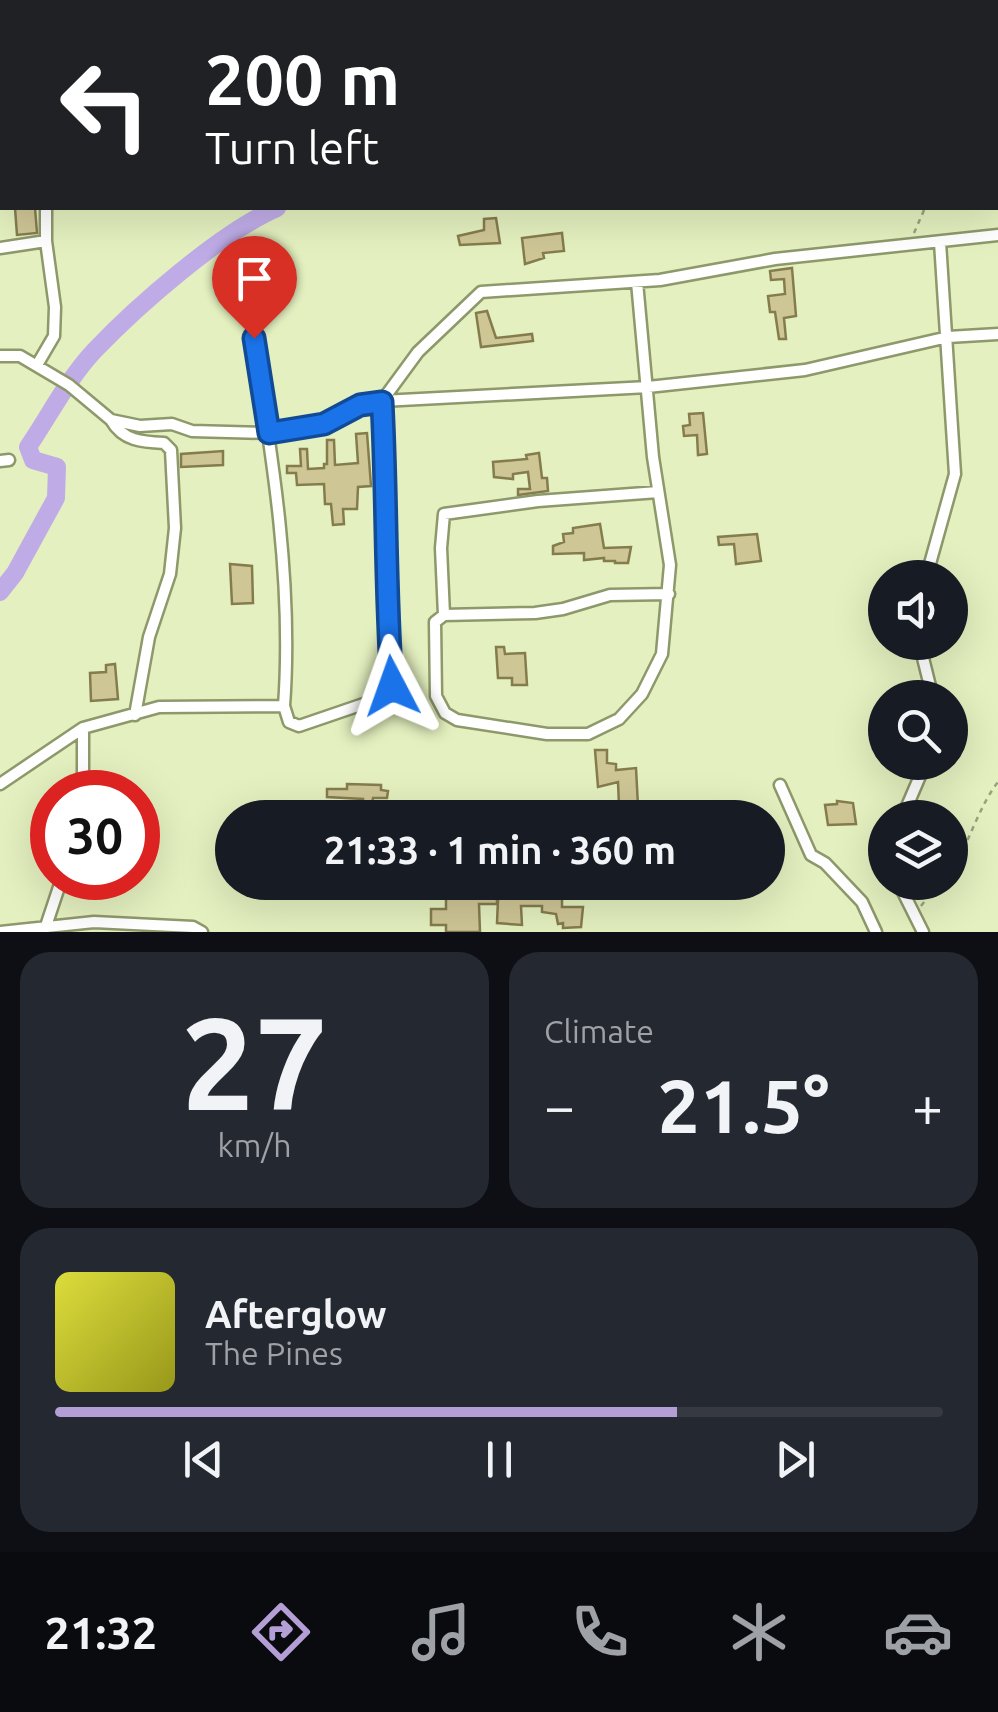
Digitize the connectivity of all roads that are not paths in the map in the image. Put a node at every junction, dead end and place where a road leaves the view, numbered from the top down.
1 (46, 210) edge
2 (998, 235) edge
3 (46, 241) junction
4 (940, 242) junction
5 (0, 248) edge
6 (637, 282) junction
7 (998, 334) edge
8 (948, 337) junction
9 (254, 338) dead end
10 (0, 356) edge
11 (37, 365) junction
12 (648, 388) junction
13 (382, 402) junction
14 (111, 420) junction
15 (269, 433) junction
16 (658, 492) junction
17 (931, 560) edge
18 (669, 594) junction
19 (444, 615) junction
20 (284, 706) junction
21 (135, 715) junction
22 (83, 728) junction
23 (83, 770) edge
24 (0, 784) edge
25 (780, 785) dead end
26 (55, 900) edge
27 (907, 900) edge
28 (46, 926) junction
29 (94, 927) edge
30 (196, 930) edge
31 (0, 932) edge
32 (876, 932) edge
33 (924, 932) edge

1 - 3 street
2 - 4 street
3 - 5 street
3 - 11 street
4 - 6 street
4 - 8 street
6 - 12 street
6 - 13 street
7 - 8 street
8 - 12 street
8 - 17 street
9 - 15 street
10 - 11 street
11 - 14 street
12 - 13 street
12 - 16 street
13 - 15 street
13 - 20 street
14 - 15 street
14 - 21 street
15 - 20 street
16 - 18 street
16 - 19 street
18 - 19 street
18 - 19 street
20 - 21 street
21 - 22 street
22 - 23 street
22 - 24 street
25 - 32 street
26 - 28 street
27 - 33 street
28 - 29 street
28 - 31 street
29 - 30 street

